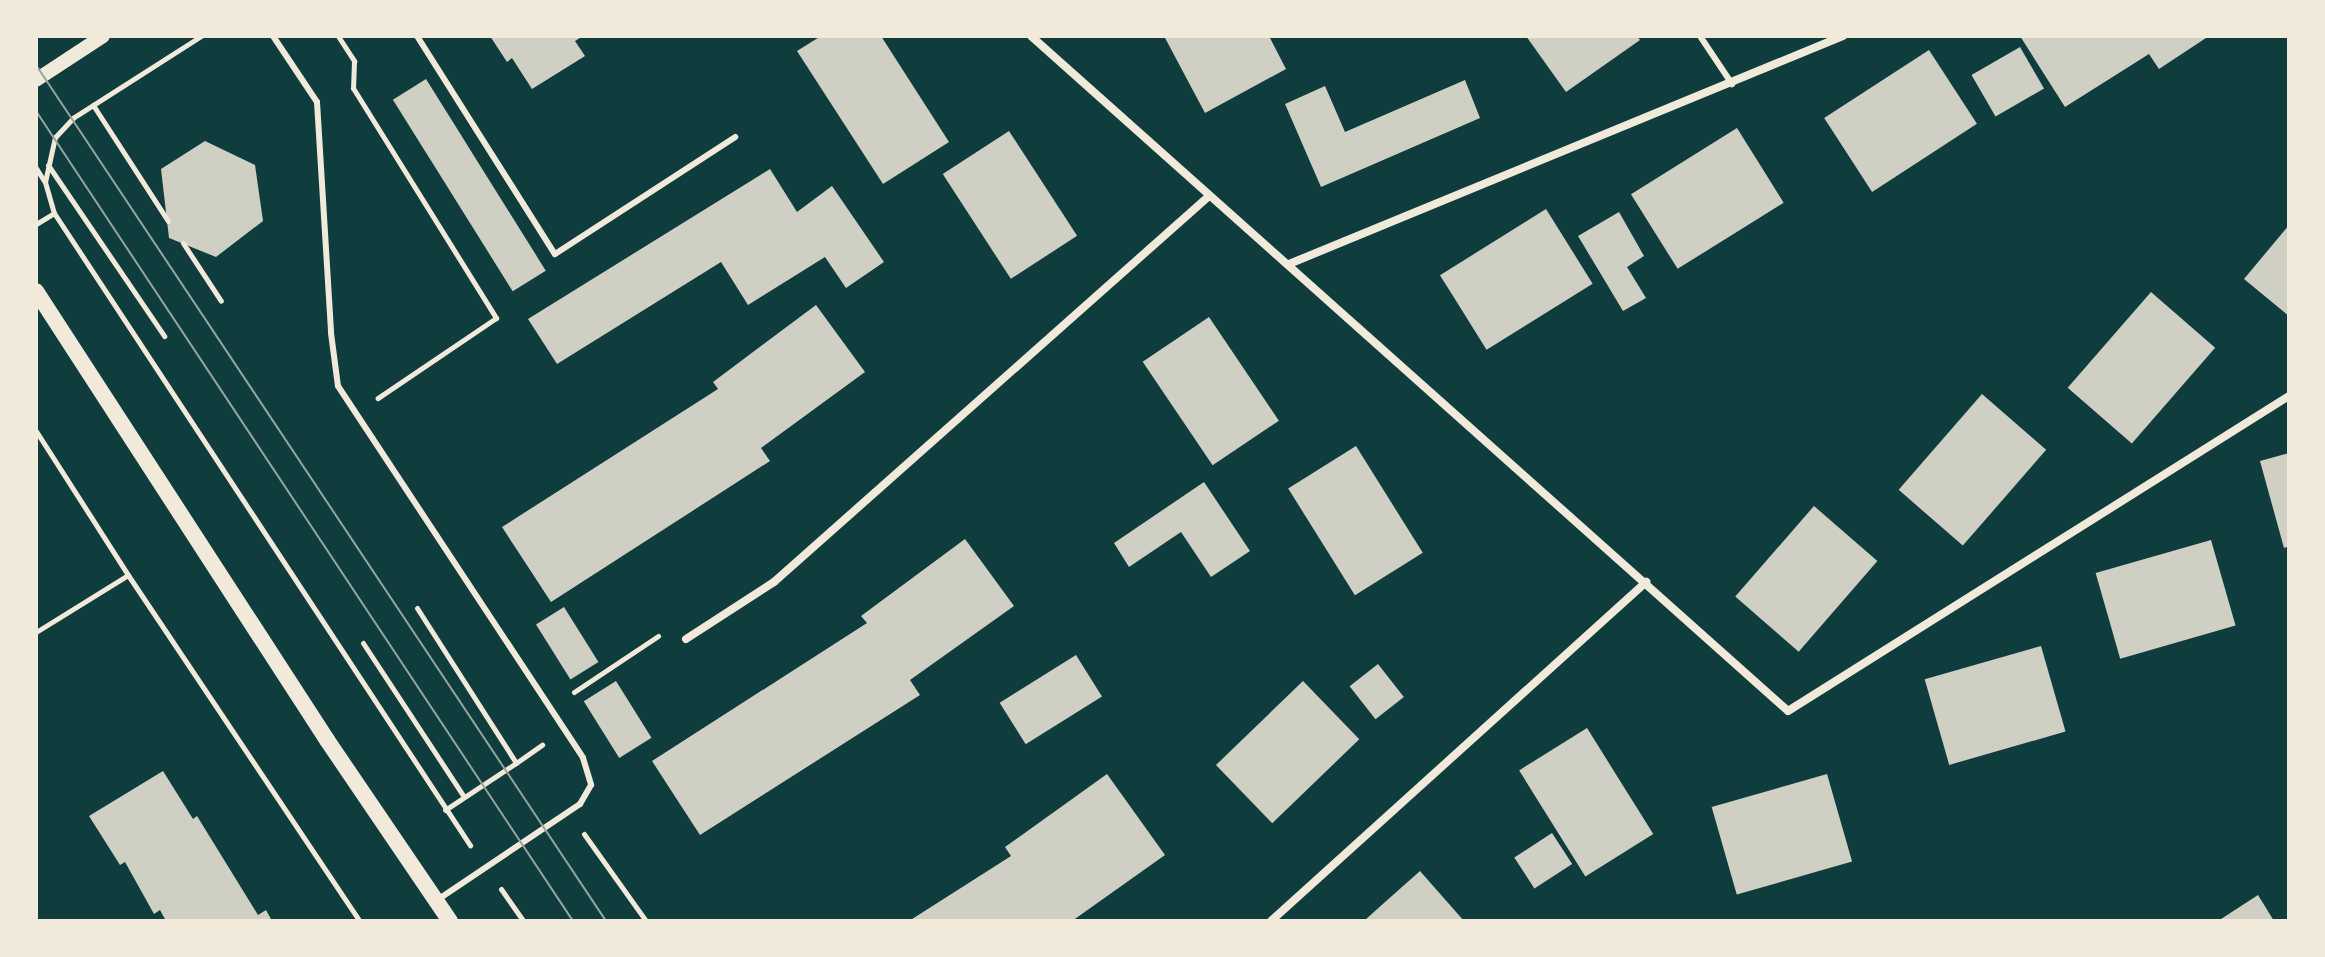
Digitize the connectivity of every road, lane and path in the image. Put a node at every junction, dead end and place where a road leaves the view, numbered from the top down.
1 (103, 36) edge
2 (201, 36) edge
3 (273, 36) edge
4 (338, 36) edge
5 (417, 36) edge
6 (1031, 36) edge
7 (1700, 36) edge
8 (1843, 36) edge
9 (36, 80) edge
10 (1732, 84) junction
11 (93, 105) junction
12 (735, 137) dead end
13 (46, 164) junction
14 (36, 168) edge
15 (45, 182) junction
16 (1209, 196) junction
17 (54, 213) junction
18 (168, 221) dead end
19 (36, 224) edge
20 (183, 243) dead end
21 (1289, 264) junction
22 (36, 291) edge
23 (221, 301) dead end
24 (164, 336) dead end
25 (2289, 396) edge
26 (356, 412) junction
27 (36, 431) edge
28 (128, 575) junction
29 (1646, 582) junction
30 (417, 608) dead end
31 (36, 632) edge
32 (686, 639) dead end
33 (363, 643) dead end
34 (624, 658) dead end
35 (577, 690) dead end
36 (464, 797) junction
37 (445, 810) junction
38 (568, 812) junction
39 (486, 868) junction
40 (435, 901) junction
41 (360, 921) edge
42 (450, 921) edge
43 (523, 921) edge
44 (646, 921) edge
45 (1271, 921) edge

1 - 9 street
2 - 11 path
3 - 26 lane
4 - 26 path
5 - 12 lane
6 - 16 street
7 - 10 lane
8 - 10 street
10 - 21 street
11 - 13 path
11 - 18 path
13 - 15 path
13 - 24 path
14 - 15 path
15 - 17 path
16 - 21 street
16 - 32 street
17 - 19 path
17 - 37 path
20 - 23 path
21 - 29 street
22 - 40 main road
25 - 29 street
26 - 38 lane
27 - 28 path
28 - 31 path
28 - 41 path
29 - 45 street
30 - 36 path
33 - 36 path
34 - 35 path
36 - 37 path
37 - 39 path
38 - 39 lane
38 - 44 path
39 - 40 lane
39 - 43 path
40 - 42 main road

